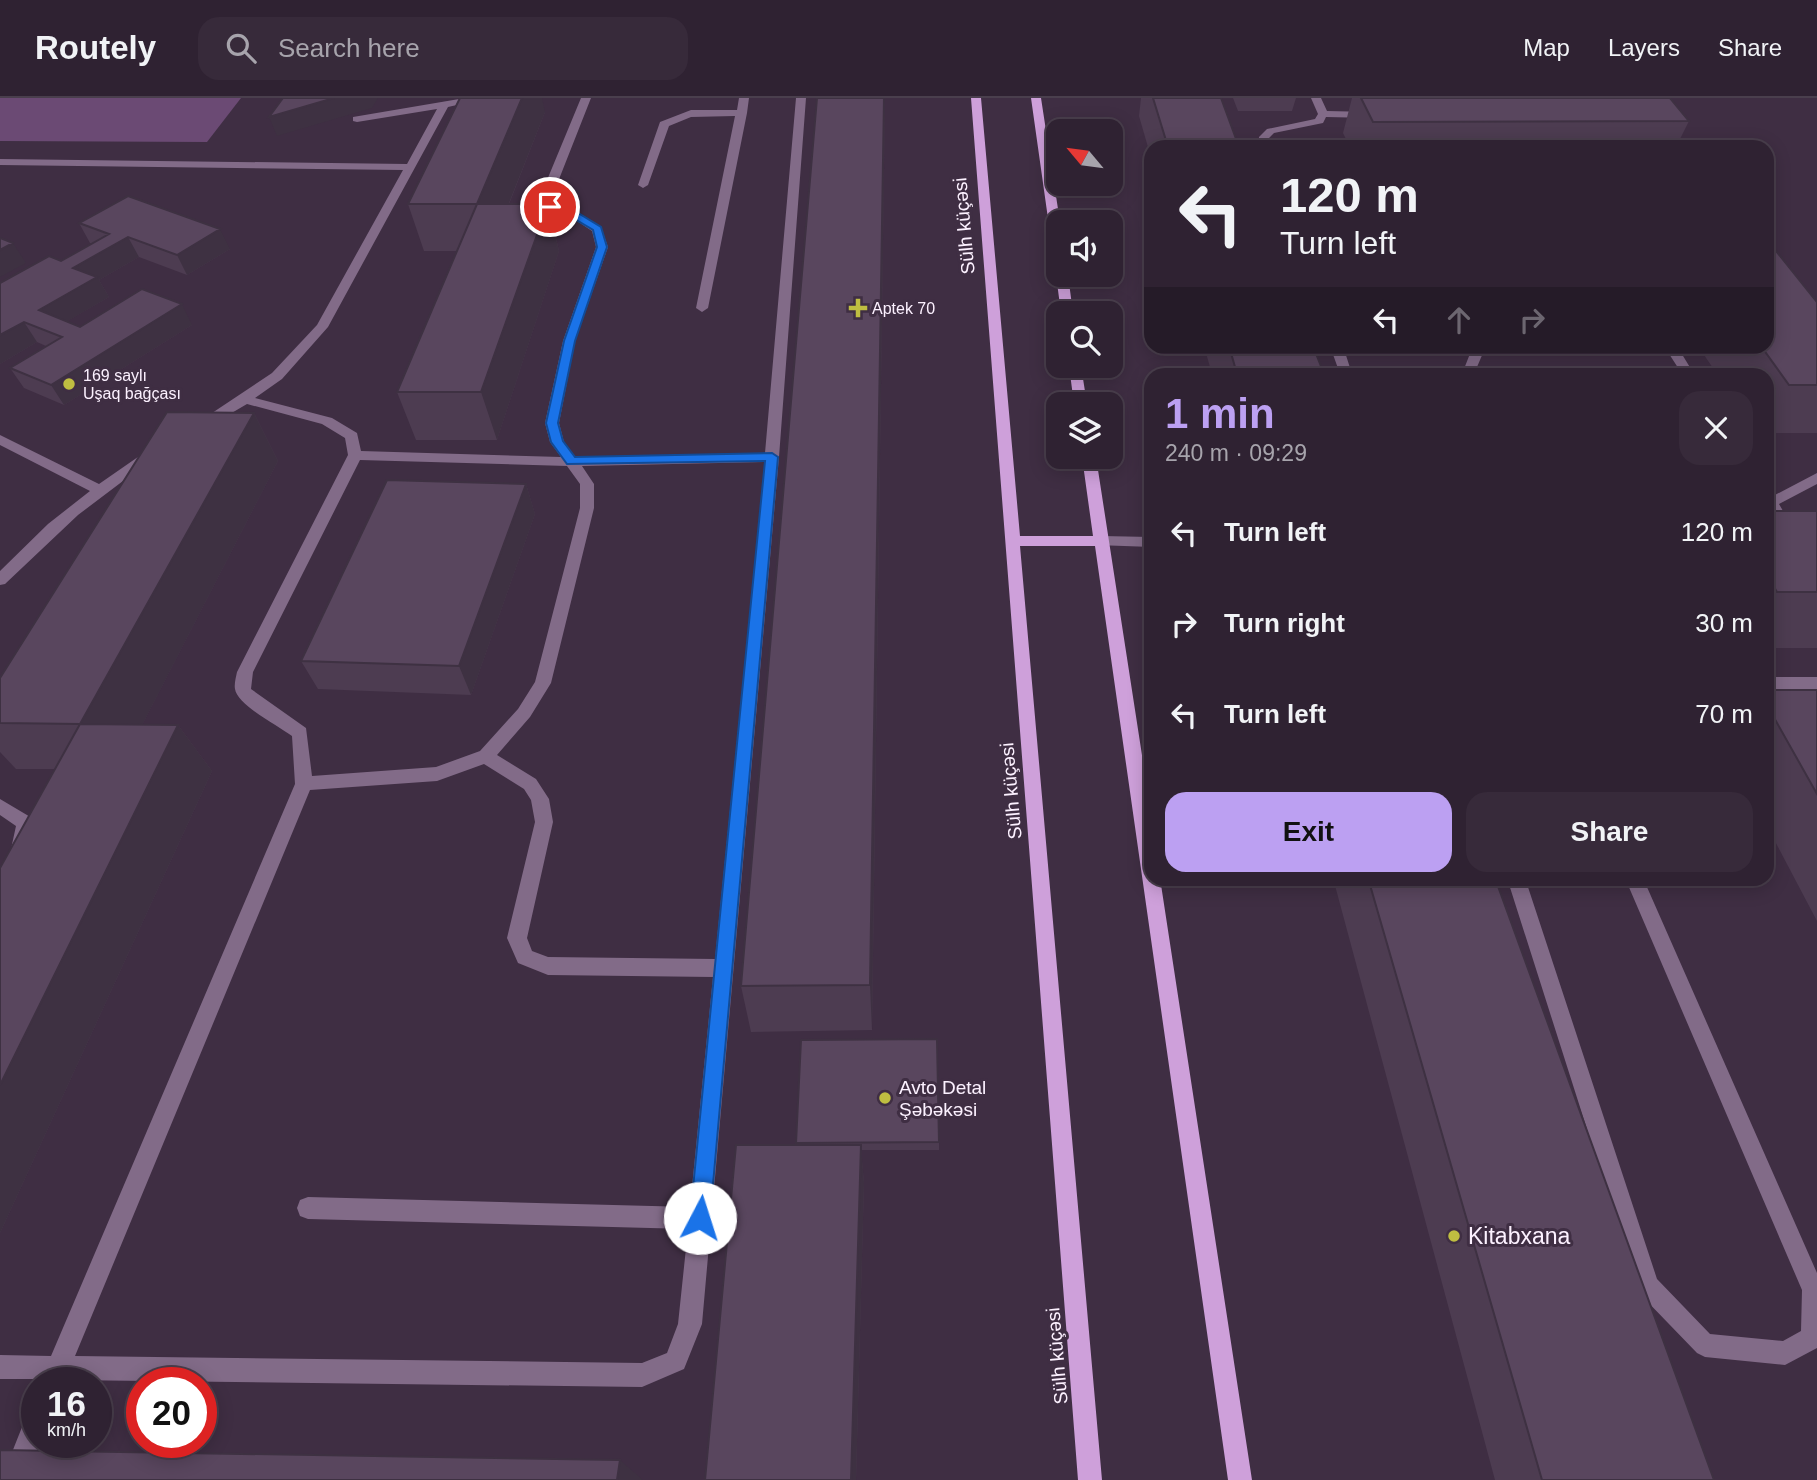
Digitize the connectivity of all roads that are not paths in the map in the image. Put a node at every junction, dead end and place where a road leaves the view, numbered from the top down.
1 (483, 98) edge
2 (586, 98) edge
3 (744, 98) edge
4 (801, 98) edge
5 (976, 98) edge
6 (1036, 98) edge
7 (1316, 98) edge
8 (446, 102) junction
9 (742, 113) junction
10 (1323, 114) junction
11 (1390, 115) edge
12 (357, 119) dead end
13 (1264, 140) edge
14 (0, 162) edge
15 (409, 167) junction
16 (643, 186) dead end
17 (1053, 210) edge
18 (702, 307) dead end
19 (245, 399) junction
20 (187, 433) edge
21 (0, 439) edge
22 (355, 455) junction
23 (772, 457) junction
24 (572, 461) junction
25 (160, 467) edge
26 (1091, 469) edge
27 (1817, 478) edge
28 (98, 489) junction
29 (1774, 499) edge
30 (1774, 511) edge
31 (1013, 541) junction
32 (1101, 541) junction
33 (1144, 542) edge
34 (1797, 545) edge
35 (0, 580) edge
36 (1774, 683) edge
37 (1817, 683) edge
38 (486, 756) junction
39 (304, 784) junction
40 (0, 806) edge
41 (1144, 831) edge
42 (1152, 886) edge
43 (1519, 886) edge
44 (1637, 886) edge
45 (0, 887) edge
46 (723, 968) junction
47 (308, 1208) dead end
48 (700, 1218) junction
49 (0, 1367) edge
50 (59, 1367) edge
51 (21, 1370) edge
52 (112, 1376) edge
53 (22, 1458) edge
54 (13, 1480) edge
55 (1090, 1480) edge
56 (1240, 1480) edge

1 - 8 lane
2 - 24 lane
3 - 9 lane
4 - 23 lane
5 - 31 main road, Sülh küçəsi
6 - 17 main road
7 - 10 lane
8 - 12 lane
8 - 15 lane
9 - 16 lane
9 - 18 lane
10 - 11 lane
10 - 13 lane
14 - 15 lane
15 - 19 lane
19 - 20 lane
19 - 22 lane
21 - 28 lane
22 - 24 lane
22 - 39 lane
23 - 24 lane
23 - 46 lane
24 - 38 lane
25 - 28 lane
26 - 32 main road
27 - 29 lane
28 - 35 lane
30 - 34 lane
31 - 32 main road
31 - 55 main road, Sülh küçəsi
32 - 33 lane
32 - 41 main road
36 - 37 lane
38 - 39 lane
38 - 46 lane
39 - 50 lane
40 - 45 lane
42 - 56 main road
43 - 44 lane
46 - 48 lane
47 - 48 lane
48 - 52 lane
49 - 51 lane
53 - 54 lane

